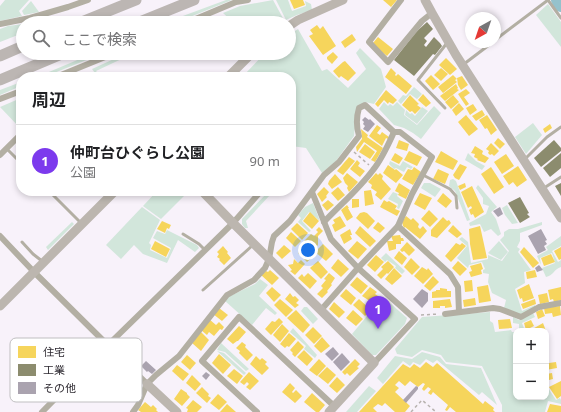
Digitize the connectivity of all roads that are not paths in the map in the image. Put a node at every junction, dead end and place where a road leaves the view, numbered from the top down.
1 (88, 0) edge
2 (136, 0) edge
3 (194, 0) edge
4 (248, 0) edge
5 (343, 0) edge
6 (401, 0) edge
7 (425, 0) edge
8 (548, 0) edge
9 (432, 13) junction
10 (38, 16) edge
11 (96, 16) edge
12 (154, 16) edge
13 (203, 16) edge
14 (561, 18) edge
15 (16, 21) edge
16 (296, 21) edge
17 (0, 24) edge
18 (501, 36) edge
19 (448, 42) junction
20 (485, 48) edge
21 (16, 49) edge
22 (0, 56) edge
23 (47, 60) edge
24 (98, 60) edge
25 (245, 60) edge
26 (463, 65) junction
27 (19, 72) edge
28 (68, 72) edge
29 (233, 72) edge
30 (16, 73) edge
31 (0, 80) edge
32 (16, 93) edge
33 (0, 99) edge
34 (445, 108) dead end
35 (561, 127) edge
36 (394, 132) junction
37 (16, 139) edge
38 (7, 149) junction
39 (0, 155) edge
40 (16, 158) edge
41 (524, 160) junction
42 (422, 175) junction
43 (561, 177) edge
44 (543, 190) junction
45 (312, 192) junction
46 (54, 196) edge
47 (110, 196) edge
48 (207, 196) edge
49 (257, 196) edge
50 (458, 208) dead end
51 (561, 218) edge
52 (324, 222) junction
53 (233, 223) junction
54 (82, 224) junction
55 (398, 226) junction
56 (183, 234) dead end
57 (0, 236) edge
58 (22, 242) dead end
59 (254, 244) junction
60 (205, 250) junction
61 (269, 259) junction
62 (44, 262) junction
63 (358, 268) junction
64 (34, 272) junction
65 (203, 290) dead end
66 (561, 303) edge
67 (0, 306) edge
68 (321, 310) junction
69 (459, 312) junction
70 (445, 314) road end
71 (421, 315) road end
72 (415, 319) junction
73 (101, 338) edge
74 (115, 338) edge
75 (374, 363) junction
76 (142, 379) edge
77 (147, 384) junction
78 (142, 396) edge
79 (52, 402) edge
80 (140, 402) edge
81 (331, 409) edge
82 (42, 412) edge
83 (133, 412) edge
84 (177, 412) edge
85 (257, 412) edge

1 - 10 street
2 - 11 highway
3 - 12 highway
4 - 13 street
5 - 16 street
6 - 9 street
7 - 9 street
8 - 14 lane
8 - 18 lane
9 - 19 street
15 - 17 street
19 - 26 street
19 - 34 lane
20 - 26 lane
21 - 22 highway
23 - 27 highway
24 - 28 street
25 - 29 street
26 - 41 street
30 - 31 highway
32 - 33 street
35 - 41 lane
36 - 42 street
36 - 45 street
36 - 52 street
37 - 38 street
38 - 39 street
38 - 40 lane
41 - 44 street
42 - 50 lane
42 - 55 street
43 - 44 lane
44 - 51 street
45 - 52 street
45 - 61 street
46 - 54 lane
47 - 54 street
48 - 53 street
49 - 53 street
52 - 63 street
53 - 59 street
53 - 60 street
54 - 62 street
55 - 63 street
55 - 69 street
56 - 60 lane
57 - 64 street
58 - 62 lane
59 - 61 street
59 - 65 lane
60 - 74 street
61 - 68 street
61 - 77 street
62 - 64 street
63 - 68 street
63 - 72 street
64 - 67 street
64 - 73 street
66 - 69 street
68 - 75 street
69 - 70 street
71 - 72 street
72 - 75 street
75 - 81 street
76 - 77 street
77 - 78 street
77 - 84 street
79 - 82 street
80 - 83 street
81 - 85 street

